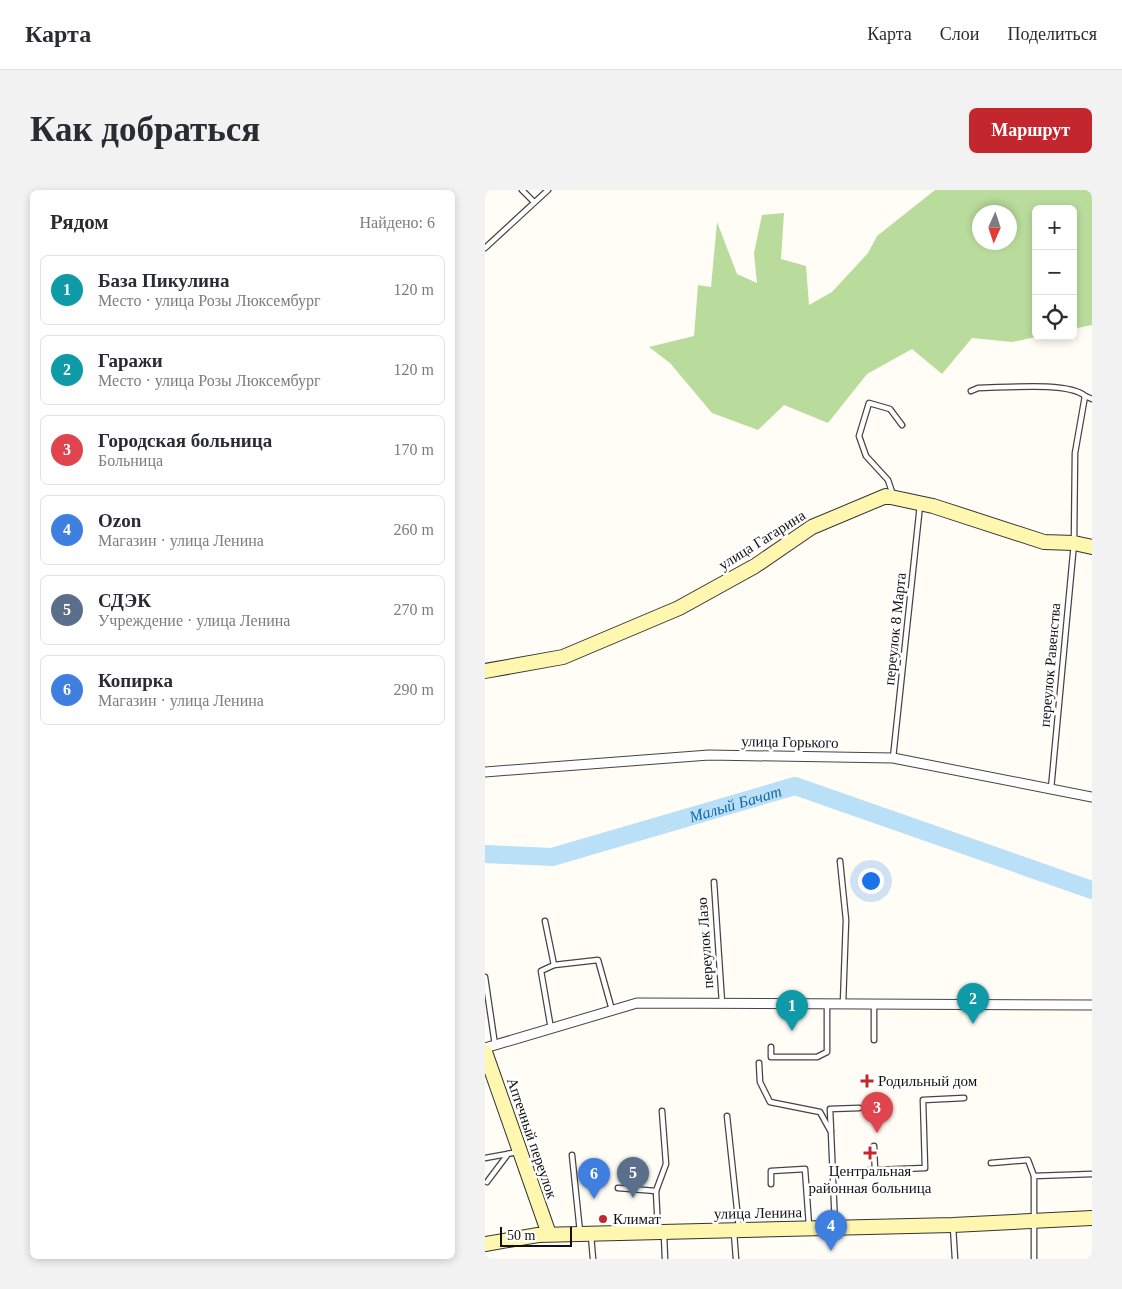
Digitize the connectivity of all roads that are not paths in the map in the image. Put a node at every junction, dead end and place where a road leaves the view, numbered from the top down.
1 (522, 190) edge
2 (548, 190) edge
3 (534, 202) junction
4 (485, 248) edge
5 (971, 392) dead end
6 (1085, 396) junction
7 (1092, 399) edge
8 (902, 425) dead end
9 (895, 498) junction
10 (920, 504) junction
11 (1074, 543) junction
12 (1092, 547) edge
13 (485, 671) edge
14 (893, 758) junction
15 (485, 772) edge
16 (1051, 789) junction
17 (1092, 797) edge
18 (840, 861) dead end
19 (714, 882) dead end
20 (545, 921) dead end
21 (554, 965) junction
22 (485, 977) edge
23 (722, 1003) junction
24 (827, 1003) junction
25 (843, 1003) junction
26 (874, 1003) junction
27 (1092, 1005) edge
28 (612, 1010) junction
29 (551, 1029) junction
30 (874, 1040) dead end
31 (771, 1047) dead end
32 (488, 1048) edge
33 (759, 1062) dead end
34 (964, 1098) dead end
35 (859, 1108) dead end
36 (662, 1111) dead end
37 (727, 1116) dead end
38 (831, 1132) junction
39 (874, 1146) dead end
40 (514, 1152) junction
41 (573, 1155) dead end
42 (485, 1158) edge
43 (991, 1163) dead end
44 (875, 1170) junction
45 (833, 1172) junction
46 (1092, 1174) edge
47 (1034, 1176) junction
48 (487, 1182) dead end
49 (771, 1184) dead end
50 (618, 1188) dead end
51 (656, 1191) junction
52 (1092, 1218) edge
53 (1035, 1222) junction
54 (953, 1225) junction
55 (835, 1227) junction
56 (809, 1228) junction
57 (737, 1229) junction
58 (661, 1231) junction
59 (585, 1233) junction
60 (549, 1234) junction
61 (485, 1244) edge
62 (593, 1259) edge
63 (665, 1259) edge
64 (736, 1259) edge
65 (955, 1259) edge
66 (1035, 1259) edge

1 - 3 lane
2 - 3 lane
3 - 4 lane
5 - 6 lane
6 - 7 lane
6 - 11 lane, переулок Равенства
8 - 9 lane
9 - 10 street, улица Гагарина
9 - 13 street, улица Гагарина
10 - 11 street, улица Гагарина
10 - 14 lane, переулок 8 Марта
11 - 12 street, улица Гагарина
11 - 16 lane, переулок Равенства
14 - 15 street, улица Горького
14 - 16 street, улица Горького
16 - 17 street, улица Горького
18 - 25 lane
19 - 23 lane, переулок Лазо
20 - 21 lane
21 - 28 lane
21 - 29 lane
22 - 32 lane
23 - 24 street
23 - 28 street
24 - 25 street
24 - 31 lane
25 - 26 street
26 - 27 street
26 - 30 lane
28 - 29 street
29 - 32 street
32 - 40 street, Аптечный переулок
33 - 38 lane
34 - 44 lane
35 - 38 lane
36 - 51 lane
37 - 57 lane
38 - 45 lane
39 - 44 lane
40 - 42 lane
40 - 48 lane
40 - 60 street, Аптечный переулок
41 - 59 lane
43 - 47 lane
44 - 45 lane
45 - 55 lane
46 - 47 lane
47 - 53 lane
49 - 56 lane
50 - 51 lane
51 - 58 lane
52 - 53 street, улица Ленина
53 - 54 street, улица Ленина
53 - 66 lane
54 - 55 street, улица Ленина
54 - 65 lane
55 - 56 street, улица Ленина
56 - 57 street, улица Ленина
57 - 58 street, улица Ленина
57 - 64 lane
58 - 59 street, улица Ленина
58 - 63 lane
59 - 60 street, улица Ленина
59 - 62 lane
60 - 61 street, улица Ленина

